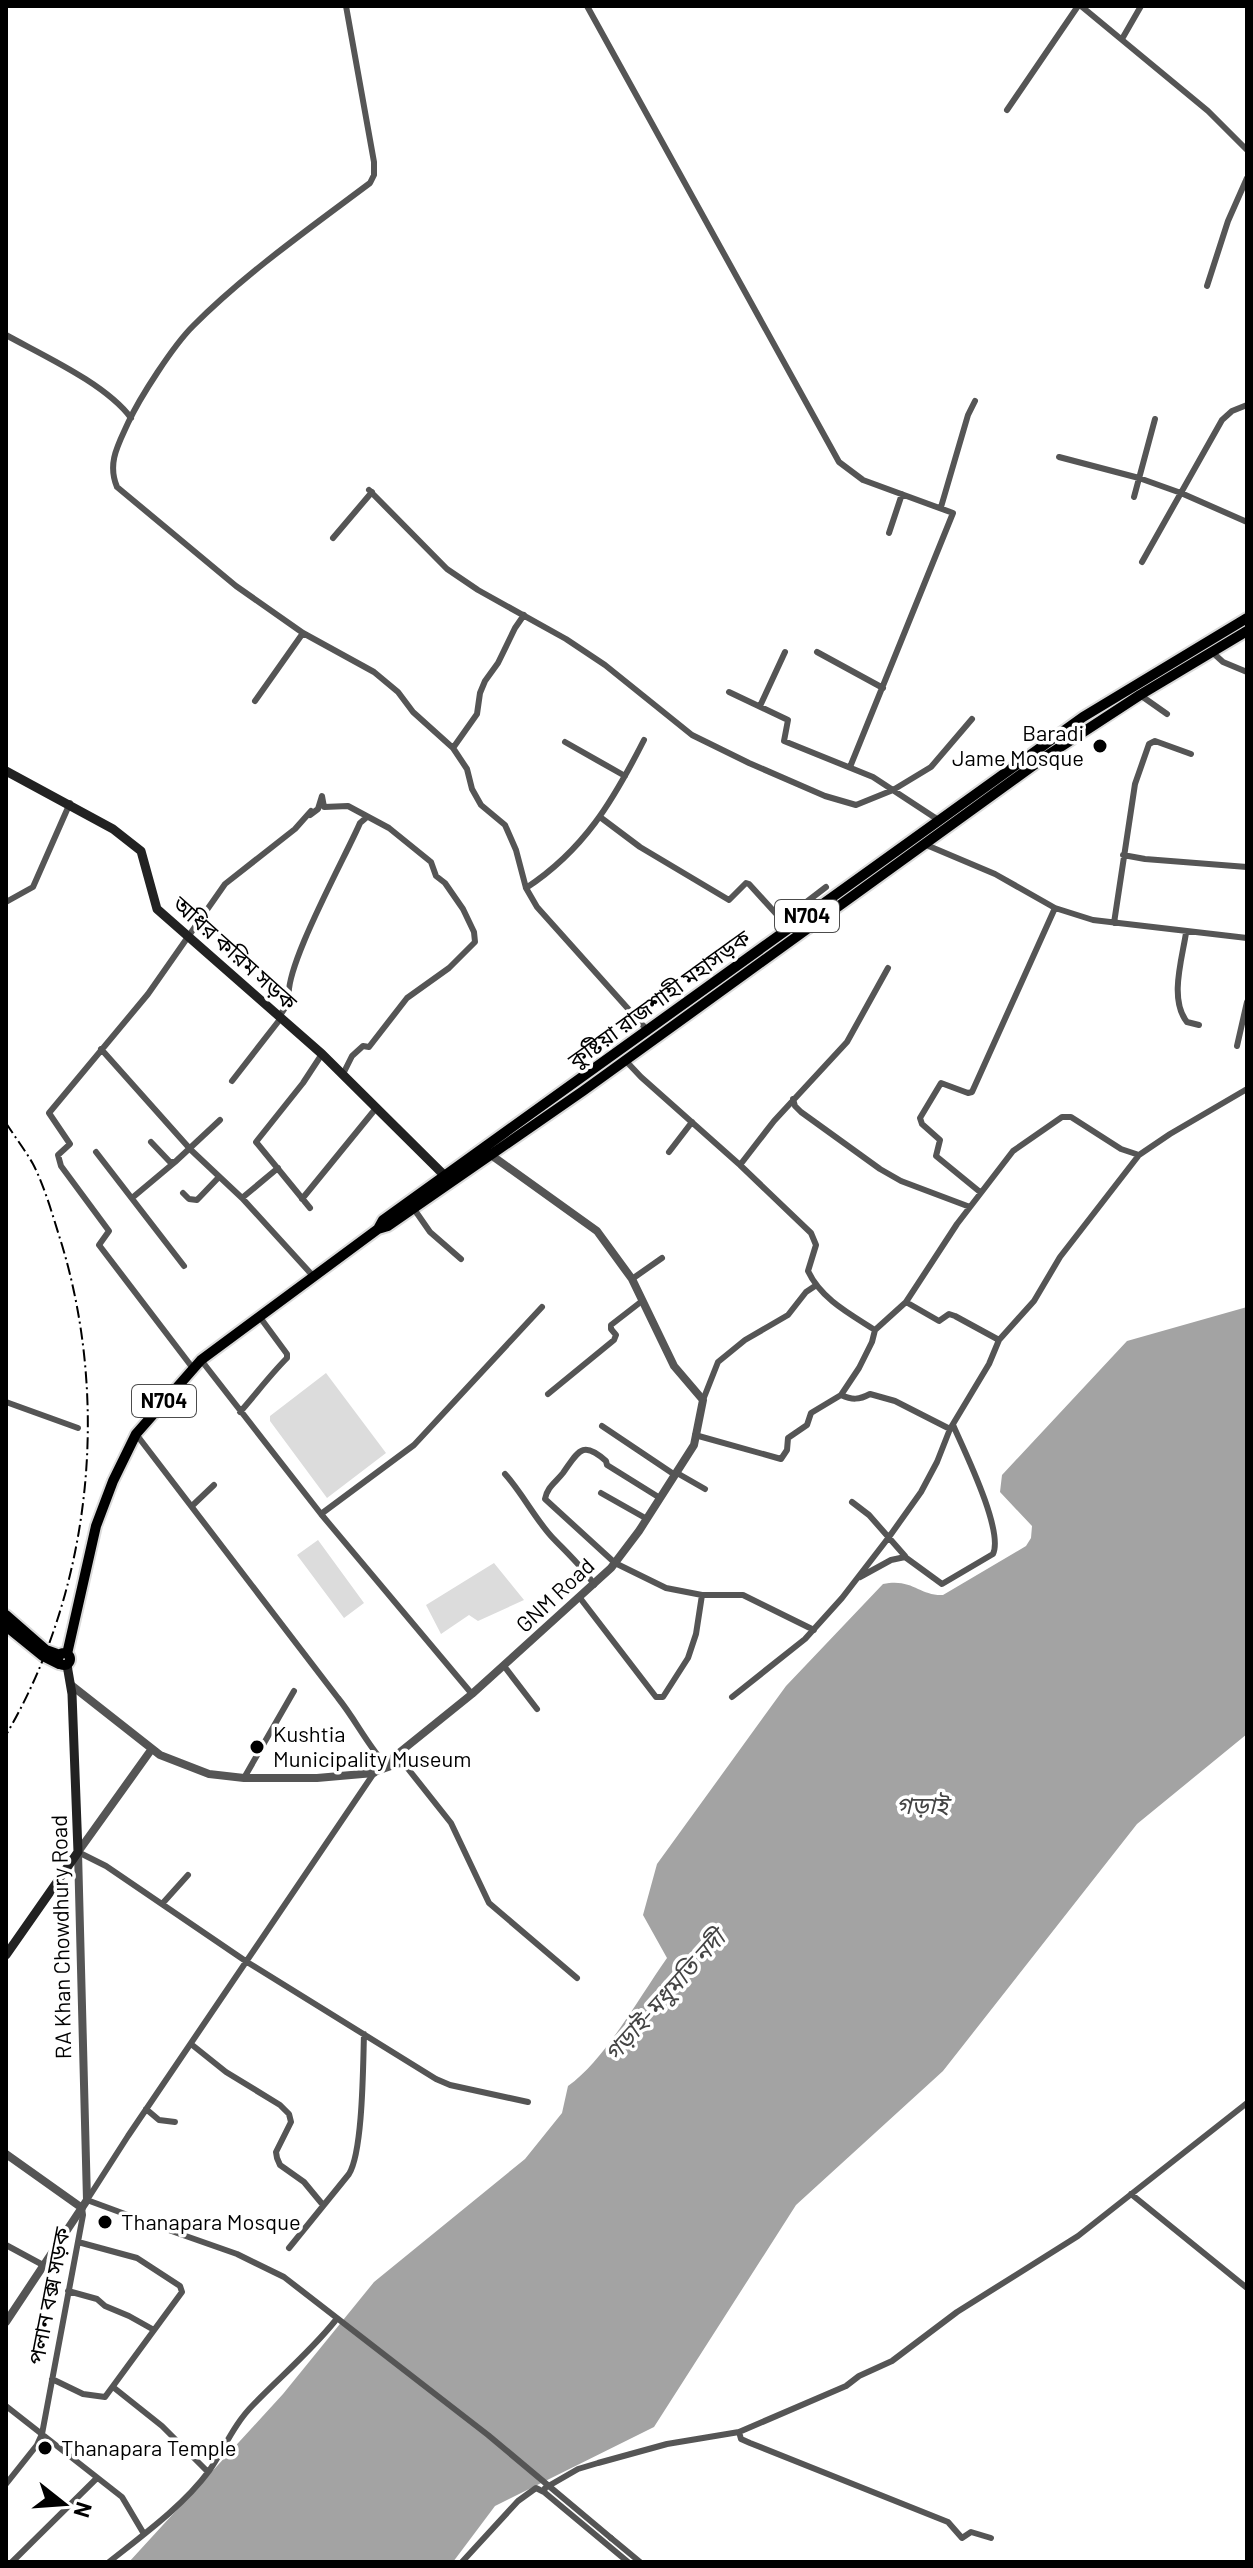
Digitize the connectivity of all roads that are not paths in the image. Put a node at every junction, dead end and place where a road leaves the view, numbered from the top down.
1 (346, 6) edge
2 (587, 6) edge
3 (1080, 6) edge
4 (1141, 6) edge
5 (1122, 39) junction
6 (1007, 110) dead end
7 (1247, 150) edge
8 (1247, 178) edge
9 (1207, 286) dead end
10 (6, 335) edge
11 (975, 401) dead end
12 (1247, 405) edge
13 (131, 418) junction
14 (1155, 419) dead end
15 (1059, 457) dead end
16 (1139, 478) junction
17 (1181, 493) junction
18 (902, 494) junction
19 (1134, 497) dead end
20 (941, 507) junction
21 (1247, 522) edge
22 (889, 533) dead end
23 (333, 538) dead end
24 (1142, 562) dead end
25 (524, 615) junction
26 (1247, 618) edge
27 (1247, 631) edge
28 (303, 633) junction
29 (785, 652) dead end
30 (817, 652) dead end
31 (1212, 652) junction
32 (1247, 672) edge
33 (883, 688) junction
34 (1123, 691) junction
35 (729, 692) dead end
36 (1140, 695) junction
37 (255, 701) dead end
38 (1128, 702) junction
39 (760, 706) junction
40 (1167, 714) dead end
41 (972, 719) dead end
42 (644, 740) dead end
43 (565, 742) dead end
44 (453, 748) junction
45 (1191, 754) dead end
46 (850, 767) junction
47 (6, 771) edge
48 (625, 776) junction
49 (893, 790) junction
50 (70, 803) junction
51 (970, 806) junction
52 (367, 817) junction
53 (600, 817) junction
54 (940, 821) junction
55 (924, 844) junction
56 (1123, 855) junction
57 (1247, 867) edge
58 (870, 877) junction
59 (826, 887) dead end
60 (526, 888) junction
61 (6, 902) edge
62 (1055, 908) junction
63 (1114, 923) junction
64 (787, 924) junction
65 (1186, 933) junction
66 (189, 936) junction
67 (1247, 938) edge
68 (760, 957) junction
69 (888, 968) dead end
70 (1247, 1002) edge
71 (280, 1018) junction
72 (1199, 1025) dead end
73 (648, 1031) junction
74 (1237, 1046) dead end
75 (634, 1048) junction
76 (101, 1049) junction
77 (322, 1054) junction
78 (625, 1060) junction
79 (343, 1074) junction
80 (232, 1081) dead end
81 (1247, 1089) edge
82 (793, 1099) junction
83 (377, 1107) junction
84 (220, 1120) dead end
85 (692, 1122) junction
86 (151, 1142) dead end
87 (191, 1150) junction
88 (96, 1152) dead end
89 (669, 1152) dead end
90 (491, 1155) junction
91 (1139, 1155) junction
92 (175, 1162) junction
93 (740, 1165) junction
94 (278, 1168) junction
95 (219, 1177) junction
96 (449, 1179) junction
97 (980, 1192) junction
98 (183, 1193) dead end
99 (132, 1198) junction
100 (242, 1198) junction
101 (302, 1199) junction
102 (970, 1207) junction
103 (310, 1208) dead end
104 (414, 1209) junction
105 (378, 1229) junction
106 (662, 1258) dead end
107 (461, 1259) dead end
108 (184, 1266) dead end
109 (314, 1277) junction
110 (632, 1279) junction
111 (815, 1286) junction
112 (642, 1301) junction
113 (906, 1302) junction
114 (542, 1307) dead end
115 (259, 1316) junction
116 (875, 1330) junction
117 (999, 1340) junction
118 (196, 1364) junction
119 (548, 1394) dead end
120 (841, 1395) junction
121 (703, 1400) junction
122 (6, 1402) edge
123 (240, 1412) junction
124 (602, 1426) dead end
125 (952, 1427) junction
126 (78, 1428) dead end
127 (136, 1434) junction
128 (695, 1435) junction
129 (505, 1474) dead end
130 (676, 1474) junction
131 (214, 1485) dead end
132 (705, 1489) dead end
133 (601, 1493) dead end
134 (660, 1498) junction
135 (852, 1502) dead end
136 (193, 1505) junction
137 (321, 1514) junction
138 (647, 1519) junction
139 (889, 1537) junction
140 (905, 1557) junction
141 (615, 1563) junction
142 (856, 1580) junction
143 (594, 1585) junction
144 (704, 1594) junction
145 (580, 1598) junction
146 (6, 1615) edge
147 (12, 1627) edge
148 (814, 1630) junction
149 (63, 1659) junction
150 (504, 1666) junction
151 (71, 1685) junction
152 (294, 1691) dead end
153 (472, 1694) junction
154 (732, 1697) dead end
155 (537, 1709) dead end
156 (151, 1750) junction
157 (385, 1764) junction
158 (374, 1773) junction
159 (244, 1778) junction
160 (78, 1852) junction
161 (188, 1875) dead end
162 (162, 1904) junction
163 (6, 1955) edge
164 (247, 1962) junction
165 (577, 1978) dead end
166 (364, 2034) junction
167 (191, 2044) junction
168 (528, 2102) dead end
169 (1247, 2103) edge
170 (146, 2109) junction
171 (175, 2122) dead end
172 (6, 2154) edge
173 (1131, 2194) junction
174 (84, 2204) junction
175 (323, 2205) junction
176 (78, 2242) junction
177 (6, 2245) edge
178 (289, 2248) dead end
179 (43, 2265) junction
180 (1247, 2288) edge
181 (68, 2291) junction
182 (335, 2321) dead end
183 (6, 2322) edge
184 (154, 2330) junction
185 (52, 2379) junction
186 (113, 2387) junction
187 (6, 2406) edge
188 (739, 2432) junction
189 (42, 2434) junction
190 (208, 2472) junction
191 (97, 2478) junction
192 (6, 2484) edge
193 (544, 2492) junction
194 (144, 2534) junction
195 (991, 2538) dead end
196 (12, 2562) edge
197 (109, 2562) edge
198 (462, 2562) edge
199 (628, 2562) edge
200 (640, 2562) edge

1 - 13 street
2 - 18 street
3 - 5 street
3 - 6 street
4 - 5 street
5 - 7 street
8 - 9 street
10 - 13 street
11 - 20 street
12 - 17 street
13 - 28 street
14 - 16 street
15 - 16 street
16 - 17 street
16 - 19 street
17 - 21 street
17 - 24 street
18 - 20 street
18 - 22 street
20 - 33 street
23 - 25 street
25 - 44 street
25 - 49 street
26 - 34 highway, কুষ্টিয়া রাজশাহী মহাসড়ক / N704
27 - 31 highway, কুষ্টিয়া রাজশাহী মহাসড়ক / N704
28 - 37 street
28 - 44 street
29 - 39 street
30 - 33 street
31 - 32 street
31 - 36 highway, কুষ্টিয়া রাজশাহী মহাসড়ক / N704
33 - 46 street
34 - 38 highway
34 - 51 highway, কুষ্টিয়া রাজশাহী মহাসড়ক / N704
35 - 39 street
36 - 38 highway, কুষ্টিয়া রাজশাহী মহাসড়ক / N704
36 - 40 street
38 - 51 highway, কুষ্টিয়া রাজশাহী মহাসড়ক / N704
39 - 46 street
41 - 49 street
42 - 48 street
43 - 48 street
44 - 60 street
45 - 56 street
46 - 49 street
47 - 50 main road, অধির করিম সড়ক
48 - 53 street
49 - 54 street
50 - 61 street
50 - 66 main road, অধির করিম সড়ক
51 - 54 highway, কুষ্টিয়া রাজশাহী মহাসড়ক / N704
51 - 55 highway, কুষ্টিয়া রাজশাহী মহাসড়ক / N704
52 - 66 street
52 - 71 street
52 - 79 street
53 - 60 street
53 - 64 street
54 - 58 highway, কুষ্টিয়া রাজশাহী মহাসড়ক / N704
55 - 58 highway, কুষ্টিয়া রাজশাহী মহাসড়ক / N704
55 - 62 street
56 - 57 street
56 - 63 street
58 - 64 highway, কুষ্টিয়া রাজশাহী মহাসড়ক / N704
58 - 68 highway, কুষ্টিয়া রাজশাহী মহাসড়ক / N704
59 - 64 street
60 - 73 street
62 - 63 street
62 - 97 street
63 - 65 street
64 - 68 highway, কুষ্টিয়া রাজশাহী মহাসড়ক / N704
65 - 67 street
65 - 72 street
66 - 71 main road, অধির করিম সড়ক
66 - 76 street
68 - 73 highway, কুষ্টিয়া রাজশাহী মহাসড়ক / N704
68 - 75 highway, কুষ্টিয়া রাজশাহী মহাসড়ক / N704
69 - 82 street
70 - 74 street
71 - 77 main road, অধির করিম সড়ক
71 - 80 street
73 - 75 highway, কুষ্টিয়া রাজশাহী মহাসড়ক / N704
75 - 78 highway, কুষ্টিয়া রাজশাহী মহাসড়ক / N704
75 - 96 highway, কুষ্টিয়া রাজশাহী মহাসড়ক / N704
76 - 87 street
76 - 118 street
77 - 79 main road, অধির করিম সড়ক
77 - 94 street
78 - 85 street
78 - 90 highway, কুষ্টিয়া রাজশাহী মহাসড়ক / N704
79 - 83 main road, অধির করিম সড়ক
81 - 91 street
82 - 93 street
82 - 102 street
83 - 96 main road, অধির করিম সড়ক
83 - 101 street
84 - 87 street
85 - 89 street
85 - 93 street
86 - 92 street
87 - 92 street
87 - 95 street
88 - 99 street
90 - 96 highway, কুষ্টিয়া রাজশাহী মহাসড়ক / N704
90 - 110 street
91 - 97 street
91 - 117 street
92 - 99 street
93 - 111 street
94 - 100 street
94 - 101 street
95 - 98 street
95 - 100 street
96 - 104 highway, কুষ্টিয়া রাজশাহী মহাসড়ক / N704
96 - 105 highway, কুষ্টিয়া রাজশাহী মহাসড়ক / N704
97 - 102 street
99 - 108 street
100 - 109 street
101 - 103 street
102 - 113 street
104 - 105 highway, কুষ্টিয়া রাজশাহী মহাসড়ক / N704
104 - 107 street
105 - 109 highway, কুষ্টিয়া রাজশাহী মহাসড়ক / N704
106 - 110 street
109 - 115 highway, কুষ্টিয়া রাজশাহী মহাসড়ক / N704
110 - 112 street
111 - 116 street
111 - 121 street
112 - 119 street
112 - 121 street
113 - 116 street
113 - 117 street
114 - 137 street
115 - 118 highway, কুষ্টিয়া রাজশাহী মহাসড়ক / N704
115 - 123 street
116 - 120 street
117 - 125 street
118 - 123 street
118 - 127 highway, কুষ্টিয়া রাজশাহী মহাসড়ক / N704
120 - 125 street
120 - 128 street
121 - 128 street, GNM Road
122 - 126 street
123 - 137 street
124 - 130 street
125 - 139 street
125 - 140 street
127 - 136 street
127 - 149 highway, কুষ্টিয়া রাজশাহী মহাসড়ক / N704
128 - 130 street, GNM Road
129 - 143 street
130 - 132 street
130 - 134 street, GNM Road
131 - 136 street
133 - 138 street
134 - 138 street, GNM Road
134 - 141 street
135 - 139 street
136 - 157 street
137 - 153 street
138 - 141 street, GNM Road
139 - 140 street
139 - 142 street
140 - 142 street
141 - 143 street, GNM Road
141 - 144 street
142 - 148 street
143 - 145 street, GNM Road
144 - 145 street
144 - 148 street
145 - 150 street, GNM Road
146 - 147 highway
147 - 149 highway
148 - 154 street
149 - 151 main road, RA Khan Chowdhury Road
150 - 153 street, GNM Road
150 - 155 street
151 - 156 street
151 - 160 main road, RA Khan Chowdhury Road
152 - 159 street
153 - 157 street, GNM Road
156 - 159 street
156 - 160 street
157 - 158 street, GNM Road
158 - 159 street
158 - 164 street
158 - 165 street
160 - 162 street
160 - 163 main road
160 - 174 street, RA Khan Chowdhury Road
161 - 162 street
162 - 164 street
164 - 166 street
164 - 167 street
166 - 168 street
166 - 175 street
167 - 170 street
167 - 175 street
169 - 173 street
170 - 171 street
170 - 174 street
172 - 174 street, পলান বক্স সড়ক
173 - 180 street
173 - 188 street
174 - 176 street, পলান বক্স সড়ক
174 - 179 street
174 - 200 street, bridge
175 - 178 street
176 - 181 street, পলান বক্স সড়ক
176 - 184 street
177 - 179 street
179 - 183 street
181 - 184 street
181 - 185 street, পলান বক্স সড়ক
182 - 190 street
184 - 186 street
185 - 186 street
185 - 189 street, পলান বক্স সড়ক
186 - 190 street
187 - 189 street
188 - 193 street
188 - 195 street
189 - 191 street
189 - 192 street
190 - 194 street
191 - 194 street
191 - 196 street
193 - 198 street
193 - 199 street
194 - 197 street

